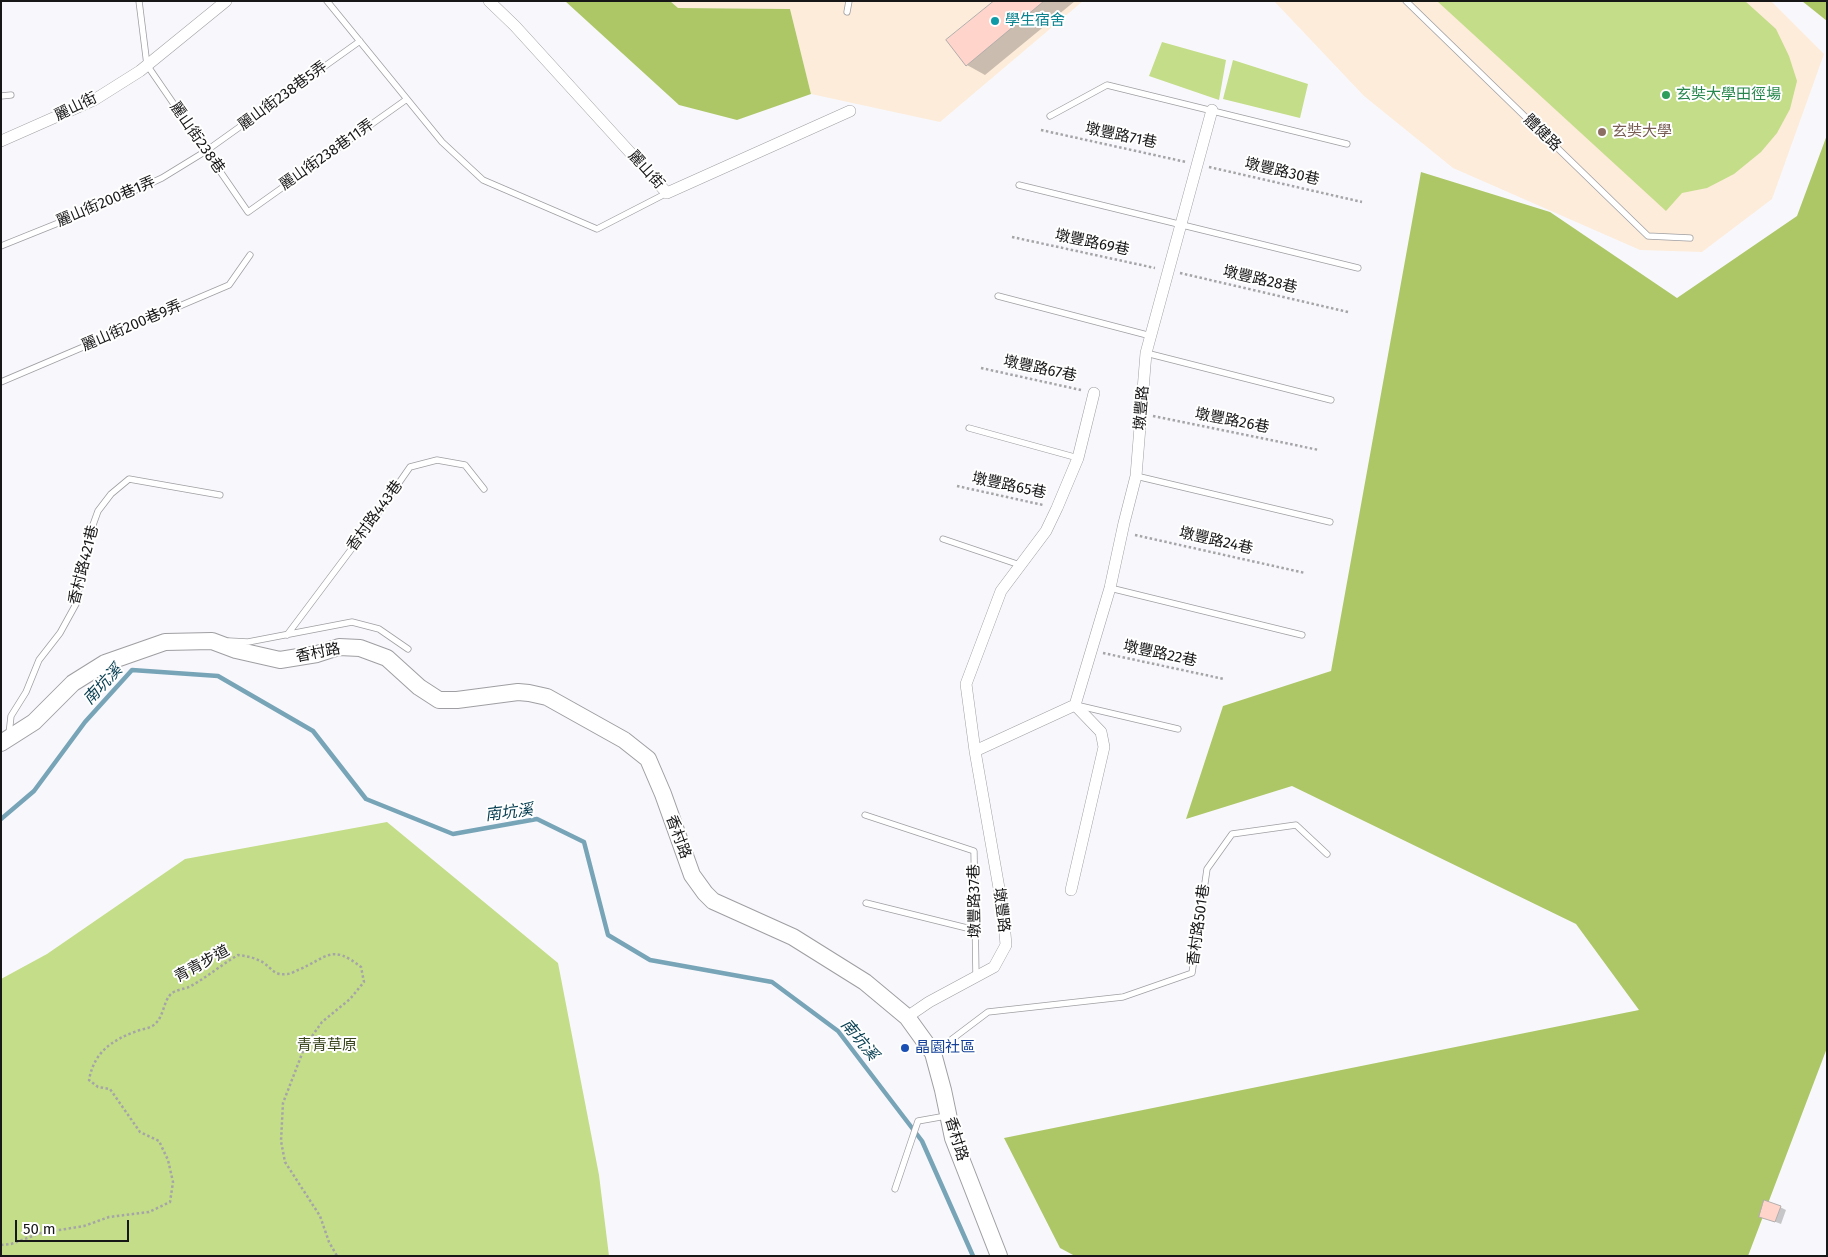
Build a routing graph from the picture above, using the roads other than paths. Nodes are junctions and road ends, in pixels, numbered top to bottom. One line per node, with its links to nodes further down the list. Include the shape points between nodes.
1 (139, 1): 9 (lane)
2 (226, 1): 9 (street, 麗山街)
3 (327, 1): 8 (lane)
4 (489, 1): 20 (street, 麗山街)
5 (849, 1): 7 (lane)
6 (1406, 1): 23 (lane, 體健路, via 1648,236)
7 (847, 12)
8 (360, 41): 12 (lane); 18 (lane, 麗山街238巷5弄)
9 (147, 65): 16 (street, 麗山街, via 94,100); 18 (lane, 麗山街238巷)
10 (11, 95): 11 (lane)
11 (1, 96)
12 (407, 99): 20 (lane, via 442,142 483,180 597,229); 21 (lane, 麗山街238巷11弄)
13 (1212, 110): 15 (lane, via 1107,85); 17 (lane); 22 (street, 墩豐路)
14 (850, 111): 20 (street, 麗山街)
15 (1050, 116)
16 (1, 141)
17 (1346, 144)
18 (206, 151): 21 (lane, 麗山街238巷); 24 (lane, 麗山街200巷1弄, via 162,178)
19 (1019, 185): 22 (lane)
20 (667, 193)
21 (248, 212)
22 (1180, 224): 26 (lane); 28 (street, 墩豐路)
23 (1690, 238)
24 (1, 246)
25 (250, 255): 30 (lane, 麗山街200巷9弄, via 229,285)
26 (1358, 268)
27 (998, 296): 28 (lane)
28 (1151, 336): 29 (street, 墩豐路)
29 (1146, 353): 32 (lane); 35 (street, 墩豐路)
30 (1, 382)
31 (1094, 393): 34 (street, 墩豐路)
32 (1331, 400)
33 (969, 428): 34 (lane)
34 (1078, 458): 40 (street, 墩豐路, via 1046,531)
35 (1136, 476): 38 (lane); 41 (street, 墩豐路)
36 (484, 489): 42 (lane, 香村路443巷, via 465,466 437,460 410,467)
37 (220, 494): 48 (lane, 香村路421巷, via 129,479 111,494 98,511 89,536 76,604 39,660 26,692 11,716)
38 (1330, 522)
39 (942, 540): 40 (lane)
40 (1020, 565): 49 (street, 墩豐路, via 1000,591 966,684)
41 (1110, 588): 43 (lane); 46 (street, 墩豐路)
42 (287, 634): 44 (lane, 香村路, via 248,642); 45 (lane, 香村路, via 352,622 380,629)
43 (1302, 635)
44 (212, 641): 48 (street, 香村路, via 165,642 105,663 73,683 34,722); 56 (street, 香村路, via 280,660 339,647 360,648 387,658 439,700 518,692 547,697 624,740 648,759 692,875 709,897 793,937 865,982)
45 (408, 648)
46 (1075, 706): 47 (lane); 49 (street); 52 (street, via 1100,732 1104,747)
47 (1178, 729)
48 (5, 741)
49 (975, 751): 55 (street, 墩豐路, via 1006,944 994,967)
50 (865, 815): 54 (lane, 墩豐路37巷, via 974,850)
51 (1327, 854): 57 (lane, 香村路501巷, via 1296,826 1232,834 1207,869 1192,973 1123,998 988,1012)
52 (1071, 890)
53 (866, 903): 54 (lane)
54 (975, 930): 55 (lane, 墩豐路37巷)
55 (976, 977): 56 (street, 墩豐路)
56 (907, 1017): 57 (street, 香村路)
57 (933, 1053): 58 (street, 香村路)
58 (948, 1115): 59 (lane, via 918,1121); 60 (street, 香村路, via 953,1138)
59 (895, 1189)
60 (999, 1256)

